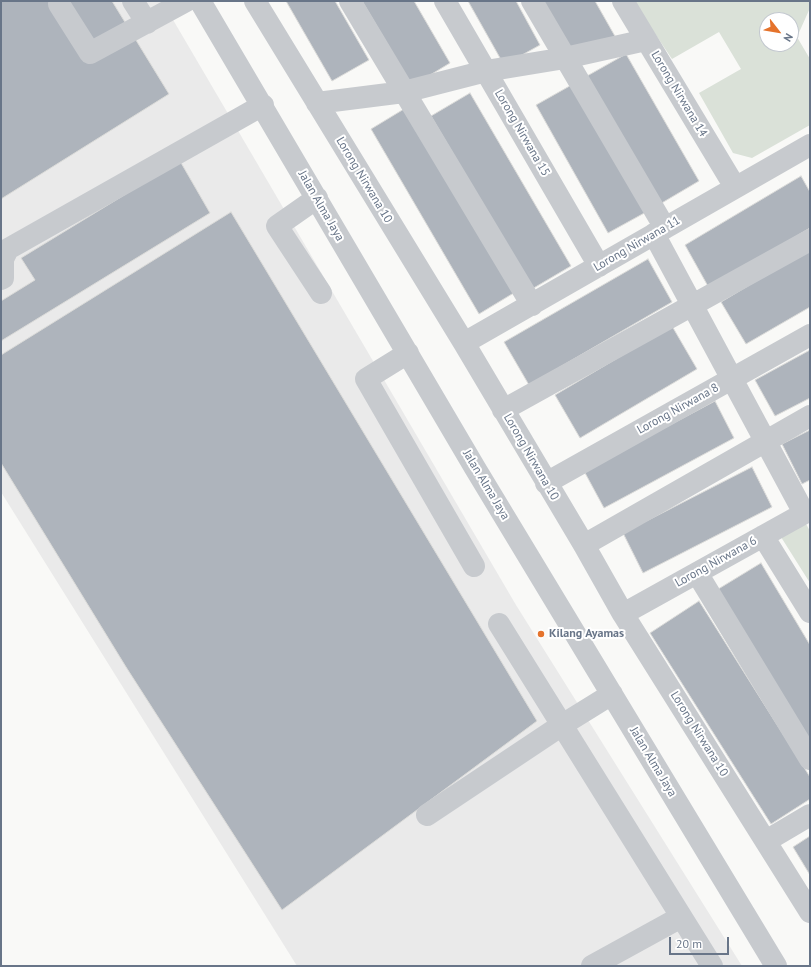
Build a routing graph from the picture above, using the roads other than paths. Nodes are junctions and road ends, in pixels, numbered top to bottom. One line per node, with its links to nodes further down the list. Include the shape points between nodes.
1 (133, 1): 10 (street)
2 (186, 1): 10 (street)
3 (200, 1): 16 (street, Jalan Alma Jaya)
4 (255, 1): 15 (street, Lorong Nirwana 10)
5 (350, 1): 14 (street)
6 (445, 1): 13 (street, Lorong Nirwana 15)
7 (532, 1): 12 (street)
8 (623, 1): 11 (street, Lorong Nirwana 14)
9 (59, 4): 10 (street, via 90,53)
10 (147, 23)
11 (646, 40): 12 (street); 18 (street, Lorong Nirwana 14)
12 (565, 58): 13 (street); 20 (street)
13 (486, 71): 14 (street); 22 (street, Lorong Nirwana 15)
14 (404, 92): 15 (street); 25 (street)
15 (317, 103): 28 (street, Lorong Nirwana 10)
16 (263, 105): 19 (street, Jalan Alma Jaya); 23 (street, via 8,249 3,258)
17 (810, 145): 18 (street, Lorong Nirwana 11)
18 (735, 187): 20 (street, Lorong Nirwana 11)
19 (317, 198): 24 (street, via 277,226); 29 (street, Jalan Alma Jaya)
20 (660, 231): 22 (street, Lorong Nirwana 11); 26 (street)
21 (810, 240): 26 (street)
22 (599, 266): 25 (street, Lorong Nirwana 11)
23 (1, 279)
24 (322, 293)
25 (532, 305): 28 (street, Lorong Nirwana 11)
26 (692, 305): 30 (street); 31 (street)
27 (810, 335): 30 (street, Lorong Nirwana 8)
28 (464, 343): 31 (street, Lorong Nirwana 10)
29 (408, 353): 38 (street, via 366,379); 43 (street, Jalan Alma Jaya)
30 (732, 379): 33 (street); 34 (street, Lorong Nirwana 8)
31 (503, 410): 34 (street, Lorong Nirwana 10)
32 (810, 416): 33 (street)
33 (765, 441): 35 (street); 37 (street)
34 (546, 483): 37 (street, Lorong Nirwana 10)
35 (807, 512): 36 (street, Lorong Nirwana 6)
36 (763, 536): 39 (street, Lorong Nirwana 6); 40 (street)
37 (584, 546): 41 (street, Lorong Nirwana 10)
38 (474, 566)
39 (697, 573): 41 (street, Lorong Nirwana 6); 45 (street)
40 (810, 612)
41 (622, 614): 48 (street, Lorong Nirwana 10)
42 (499, 624): 44 (street)
43 (612, 694): 44 (street); 53 (street, Jalan Alma Jaya)
44 (562, 725): 46 (street); 50 (street)
45 (810, 759)
46 (427, 815)
47 (810, 815): 48 (street)
48 (766, 841): 49 (street, Lorong Nirwana 10)
49 (810, 912)
50 (681, 916): 51 (street); 52 (street)
51 (592, 966)
52 (712, 966)
53 (776, 966)

